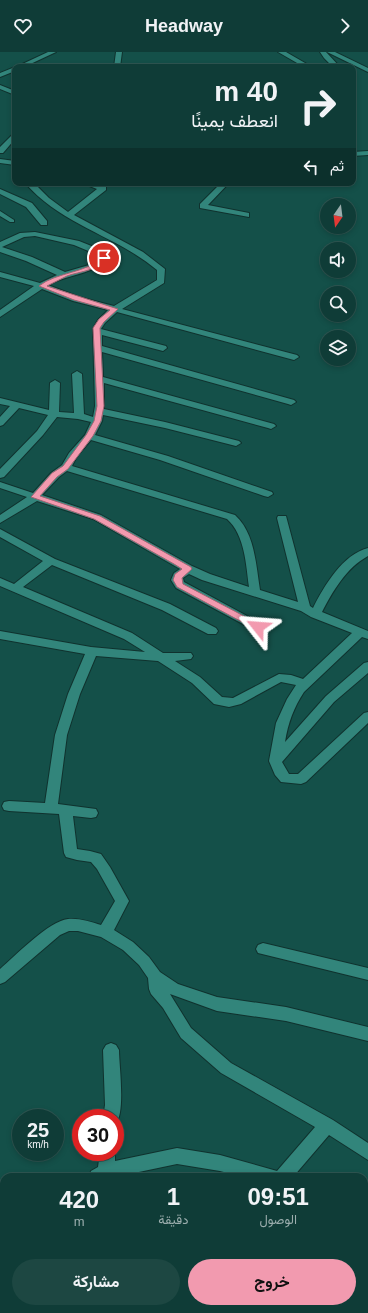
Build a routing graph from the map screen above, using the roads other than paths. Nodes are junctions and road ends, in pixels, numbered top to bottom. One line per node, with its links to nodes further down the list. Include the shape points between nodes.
1 (53, 52): 6 (street)
2 (119, 52): 7 (street)
3 (281, 52): 8 (street)
4 (323, 52): 9 (street)
5 (330, 52): 10 (street)
6 (26, 64)
7 (117, 64)
8 (303, 64)
9 (334, 64)
10 (355, 64)
11 (356, 64): 12 (street)
12 (368, 70)
13 (0, 87): 14 (street)
14 (12, 92)
15 (12, 138): 16 (street)
16 (0, 151)
17 (368, 153): 18 (street)
18 (356, 154)
19 (0, 161): 20 (street)
20 (12, 163)
21 (33, 186): 27 (street, via 46,200)
22 (96, 186): 27 (street, via 103,188)
23 (222, 186): 26 (street, via 203,206)
24 (0, 191): 29 (street, via 29,205)
25 (0, 213): 28 (lane)
26 (246, 215)
27 (68, 216): 35 (street, via 154,262 161,269 160,281 154,287)
28 (12, 222)
29 (44, 223)
30 (0, 245): 33 (street, via 23,235 35,234 76,243 101,253 104,258 83,270)
31 (0, 249): 33 (street)
32 (0, 274): 34 (street)
33 (65, 275): 34 (street)
34 (42, 286): 35 (street, via 76,299); 36 (street)
35 (115, 309): 37 (street, via 101,320); 40 (street)
36 (0, 314)
37 (97, 331): 38 (street); 39 (street)
38 (98, 348): 42 (street); 45 (street)
39 (163, 348)
40 (294, 357)
41 (77, 374): 48 (street)
42 (100, 379): 49 (street); 51 (street)
43 (55, 383): 47 (street)
44 (0, 402): 46 (street)
45 (291, 402)
46 (17, 405): 47 (street); 50 (street)
47 (54, 414): 48 (street); 55 (street, via 40,433)
48 (79, 416): 49 (street)
49 (98, 416): 52 (street); 53 (street, via 165,425)
50 (0, 423)
51 (271, 426)
52 (89, 436): 54 (street); 57 (street, via 164,458)
53 (236, 443)
54 (66, 467): 58 (street, via 54,475); 67 (street, via 236,520 250,554)
55 (0, 475)
56 (0, 485): 58 (street)
57 (268, 494)
58 (35, 497): 60 (street); 64 (street, via 97,517)
59 (282, 518): 68 (street)
60 (0, 520)
61 (0, 532): 63 (street)
62 (368, 552): 69 (street, via 357,557 330,585)
63 (51, 561): 66 (street); 71 (street, via 166,606)
64 (188, 569): 67 (street); 70 (street, via 178,576 180,585)
65 (0, 582): 66 (street)
66 (15, 588): 76 (street, via 128,636)
67 (255, 592): 68 (street)
68 (304, 608): 69 (street)
69 (315, 614): 72 (street)
70 (258, 627)
71 (212, 631)
72 (364, 633): 78 (street)
73 (0, 635): 74 (street)
74 (92, 651): 76 (street); 82 (street, via 61,735)
75 (188, 656): 76 (street)
76 (161, 658): 78 (street, via 196,680 218,701 229,703 278,678)
77 (368, 666): 80 (street, via 330,699)
78 (305, 684): 80 (street, via 293,699 282,723)
79 (368, 716): 80 (street, via 301,780 286,779)
80 (275, 761)
81 (9, 806): 82 (street)
82 (58, 809): 83 (street); 84 (street, via 71,853 94,857 101,863 122,901)
83 (91, 813)
84 (105, 932): 87 (street, via 128,946); 88 (street, via 67,925 55,931)
85 (264, 949): 86 (street)
86 (368, 974)
87 (155, 976): 89 (street, via 173,989 217,1004 286,1014); 92 (street, via 156,989 168,1003 186,1033 226,1068)
88 (0, 978)
89 (368, 1034)
90 (111, 1050): 91 (street)
91 (113, 1109)
92 (327, 1125): 93 (street); 98 (street)
93 (368, 1152)
94 (105, 1161): 95 (street)
95 (101, 1173)
96 (105, 1173): 97 (street, via 176,1156 220,1163)
97 (258, 1173)
98 (285, 1173)

